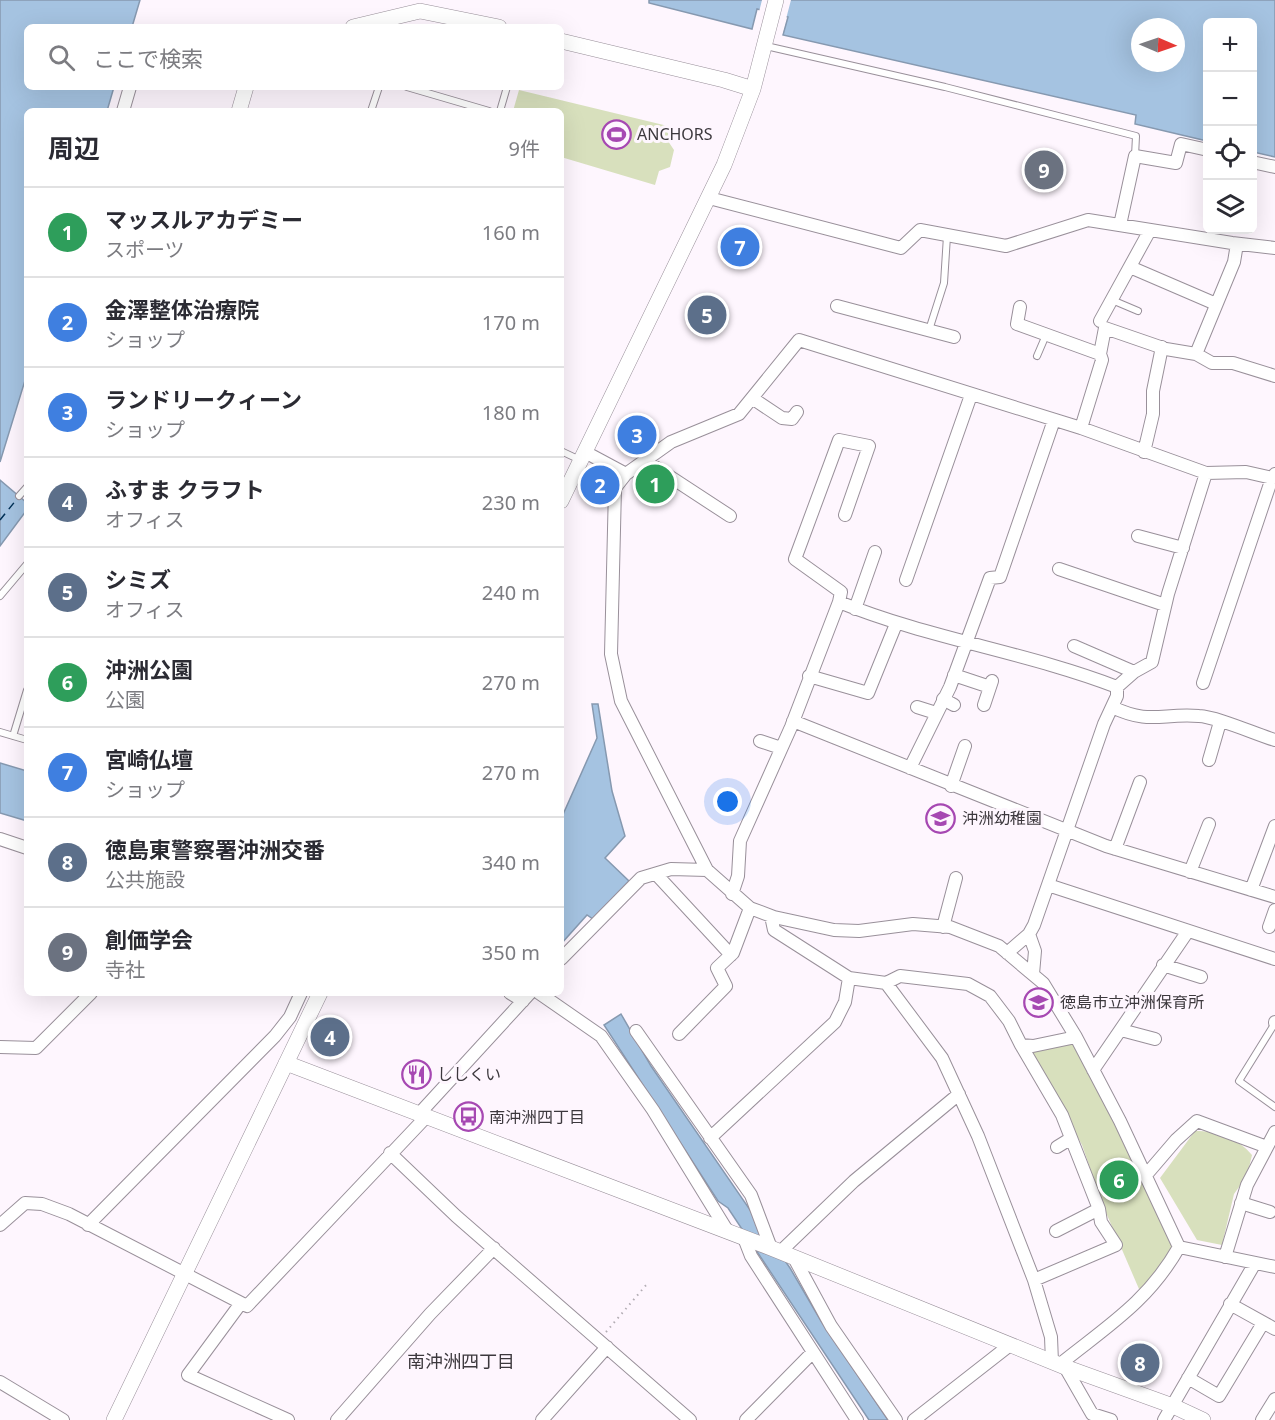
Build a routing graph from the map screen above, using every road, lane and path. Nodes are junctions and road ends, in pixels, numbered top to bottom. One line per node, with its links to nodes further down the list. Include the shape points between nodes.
1 (776, 0): 5 (street)
2 (366, 24): 3 (street, via 420,11)
3 (485, 24)
4 (564, 43): 6 (street)
5 (766, 44): 6 (street); 18 (lane, via 1136,135)
6 (753, 89): 21 (street)
7 (129, 90): 12 (street)
8 (245, 90): 13 (street)
9 (378, 90): 14 (lane)
10 (417, 90): 15 (lane)
11 (506, 90): 16 (lane)
12 (124, 108)
13 (240, 108)
14 (372, 108)
15 (479, 108)
16 (501, 108)
17 (1203, 149): 18 (street, via 1181,144 1176,163)
18 (1135, 156): 22 (street)
19 (1257, 163): 20 (street)
20 (1275, 167)
21 (709, 198): 24 (street, via 900,248 920,230); 49 (street)
22 (1120, 225): 23 (street); 24 (street, via 1088,220 1006,246)
23 (1149, 230): 25 (street); 27 (street)
24 (947, 236): 34 (lane, via 944,283)
25 (1237, 244): 26 (street); 29 (street, via 1234,262)
26 (1275, 248)
27 (1130, 267): 28 (street); 29 (street)
28 (1112, 300): 32 (lane); 33 (street)
29 (1216, 304): 39 (street)
30 (837, 306): 34 (street)
31 (1020, 307): 35 (street, via 1017,324)
32 (1138, 311)
33 (1100, 321)
34 (929, 331): 36 (street)
35 (1046, 335): 38 (street); 40 (lane)
36 (954, 337)
37 (1162, 347): 38 (street, via 1105,328); 39 (street); 48 (street)
38 (1100, 354): 46 (street, via 1102,360)
39 (1196, 354): 41 (street, via 1212,363 1233,363)
40 (1037, 356)
41 (1275, 376)
42 (972, 394): 43 (street, via 799,340); 45 (street); 64 (street)
43 (752, 398): 44 (street, via 782,418 792,419); 50 (street, via 740,414 685,434)
44 (797, 412)
45 (1054, 420): 46 (street); 70 (street, via 1000,576 990,578)
46 (1082, 428): 48 (street)
47 (564, 452): 49 (lane)
48 (1144, 452): 51 (street)
49 (583, 457): 52 (street); 55 (street)
50 (646, 461): 52 (street); 58 (street)
51 (1206, 473): 53 (street); 60 (street)
52 (626, 474): 101 (street, via 615,488 613,506 611,654 621,701)
53 (1274, 476): 75 (street)
54 (24, 490): 56 (lane)
55 (564, 495)
56 (19, 496)
57 (845, 515): 66 (street, via 868,446 840,440 795,559 841,592)
58 (730, 516)
59 (1138, 536): 60 (street)
60 (1183, 549): 67 (street)
61 (875, 552): 68 (street)
62 (24, 568): 65 (lane)
63 (1059, 569): 67 (street)
64 (906, 580)
65 (0, 596)
66 (839, 602): 68 (street); 74 (street)
67 (1166, 605): 72 (street, via 1152,662)
68 (855, 609): 69 (street)
69 (896, 624): 70 (street); 74 (street, via 868,693)
70 (965, 644): 73 (street); 76 (street, via 1027,657)
71 (1074, 646): 72 (street)
72 (1134, 672): 76 (street)
73 (954, 675): 78 (street, via 991,684); 81 (street, via 949,702)
74 (809, 676): 82 (street)
75 (1203, 683)
76 (1117, 687): 80 (street)
77 (24, 700): 85 (lane)
78 (984, 705)
79 (917, 707): 81 (street)
80 (1112, 707): 83 (street, via 1132,717 1200,716); 97 (street)
81 (936, 713): 92 (street)
82 (793, 721): 90 (street); 92 (street)
83 (1220, 722): 87 (street); 91 (street)
84 (0, 732): 85 (lane)
85 (13, 736): 86 (lane)
86 (24, 739)
87 (1275, 740)
88 (760, 741): 90 (street)
89 (965, 746): 94 (street)
90 (781, 748): 107 (street, via 740,841 738,876)
91 (1209, 760)
92 (910, 768): 94 (street)
93 (1140, 782): 100 (street)
94 (951, 786): 97 (street)
95 (1209, 824): 102 (street)
96 (1275, 826): 106 (street)
97 (1069, 830): 100 (street); 105 (street)
98 (0, 839): 99 (street)
99 (24, 847)
100 (1115, 849): 102 (street)
101 (707, 870): 103 (street, via 671,869); 107 (street)
102 (1190, 872): 106 (street)
103 (656, 874): 117 (street); 118 (street, via 641,878)
104 (956, 878): 112 (street)
105 (1048, 885): 114 (street); 115 (street)
106 (1251, 890): 108 (street)
107 (732, 894): 109 (street)
108 (1275, 897)
109 (750, 908): 111 (street); 117 (street)
110 (1275, 910): 113 (street)
111 (771, 916): 112 (street, via 834,930 913,924); 123 (street, via 774,930)
112 (943, 927): 116 (street, via 999,946)
113 (1269, 927)
114 (1188, 931): 119 (street); 120 (street)
115 (1029, 934): 116 (street); 121 (street, via 1035,951)
116 (1007, 953): 121 (street)
117 (731, 955): 133 (street, via 717,968 726,986)
118 (564, 956)
119 (1275, 959)
120 (1163, 965): 122 (street); 131 (street)
121 (1033, 974): 134 (street, via 1043,983)
122 (1201, 976)
123 (849, 978): 124 (street); 144 (street, via 845,1002 835,1022)
124 (886, 983): 136 (street, via 900,976 968,984 990,996); 140 (street, via 942,1058)
125 (88, 996): 137 (street, via 36,1048)
126 (300, 996): 154 (street, via 275,1036)
127 (319, 996): 138 (street)
128 (543, 996): 156 (street, via 601,1036 653,1110)
129 (526, 997): 142 (street)
130 (1275, 1022): 141 (lane, via 1239,1081)
131 (1121, 1030): 135 (street); 139 (street)
132 (636, 1031): 144 (street)
133 (679, 1034)
134 (1076, 1037): 136 (street); 139 (street)
135 (1155, 1039)
136 (1021, 1045): 145 (street, via 1062,1115)
137 (0, 1047)
138 (286, 1063): 142 (street); 164 (street)
139 (1093, 1070): 149 (street)
140 (959, 1094): 160 (street, via 854,1181); 165 (street)
141 (1275, 1107)
142 (423, 1115): 148 (street); 156 (street)
143 (1275, 1132): 147 (street)
144 (710, 1138): 160 (street, via 751,1195)
145 (1070, 1139): 146 (street); 151 (street)
146 (1057, 1147)
147 (1269, 1151): 149 (street, via 1197,1120); 150 (street)
148 (390, 1154): 159 (street); 167 (street, via 247,1306)
149 (1146, 1175): 158 (street)
150 (1241, 1203): 152 (street); 161 (street)
151 (1099, 1209): 155 (street); 165 (street, via 1101,1222 1116,1245)
152 (1270, 1212)
153 (0, 1225): 154 (street, via 25,1203 42,1204)
154 (88, 1225): 164 (street)
155 (1056, 1231)
156 (728, 1232): 157 (street)
157 (744, 1238): 160 (street); 173 (street, via 751,1256)
158 (1179, 1247): 161 (street); 174 (street, via 1164,1273 1124,1316)
159 (494, 1248): 171 (street); 182 (street)
160 (782, 1253): 172 (street); 187 (street)
161 (1224, 1257): 162 (street)
162 (1255, 1263): 163 (street); 168 (street)
163 (1275, 1267)
164 (183, 1274): 167 (street); 180 (street)
165 (1034, 1280): 174 (street)
166 (647, 1284): 171 (path)
167 (241, 1303): 181 (street, via 188,1375)
168 (1230, 1304): 169 (street); 175 (street)
169 (1263, 1323): 170 (street); 175 (street, via 1220,1396)
170 (1275, 1329)
171 (603, 1343): 183 (street); 184 (street)
172 (1010, 1345): 174 (street); 188 (street)
173 (812, 1353): 185 (street); 186 (street)
174 (1059, 1365): 178 (street); 189 (street, via 1092,1414)
175 (1188, 1378): 178 (street)
176 (0, 1382): 179 (street)
177 (1275, 1399): 192 (street)
178 (1173, 1406): 190 (street); 191 (street)
179 (63, 1420)
180 (114, 1420)
181 (288, 1420)
182 (337, 1420)
183 (542, 1420)
184 (690, 1420)
185 (746, 1420)
186 (857, 1420)
187 (896, 1420)
188 (914, 1420)
189 (1111, 1420)
190 (1164, 1420)
191 (1203, 1420)
192 (1262, 1420)

